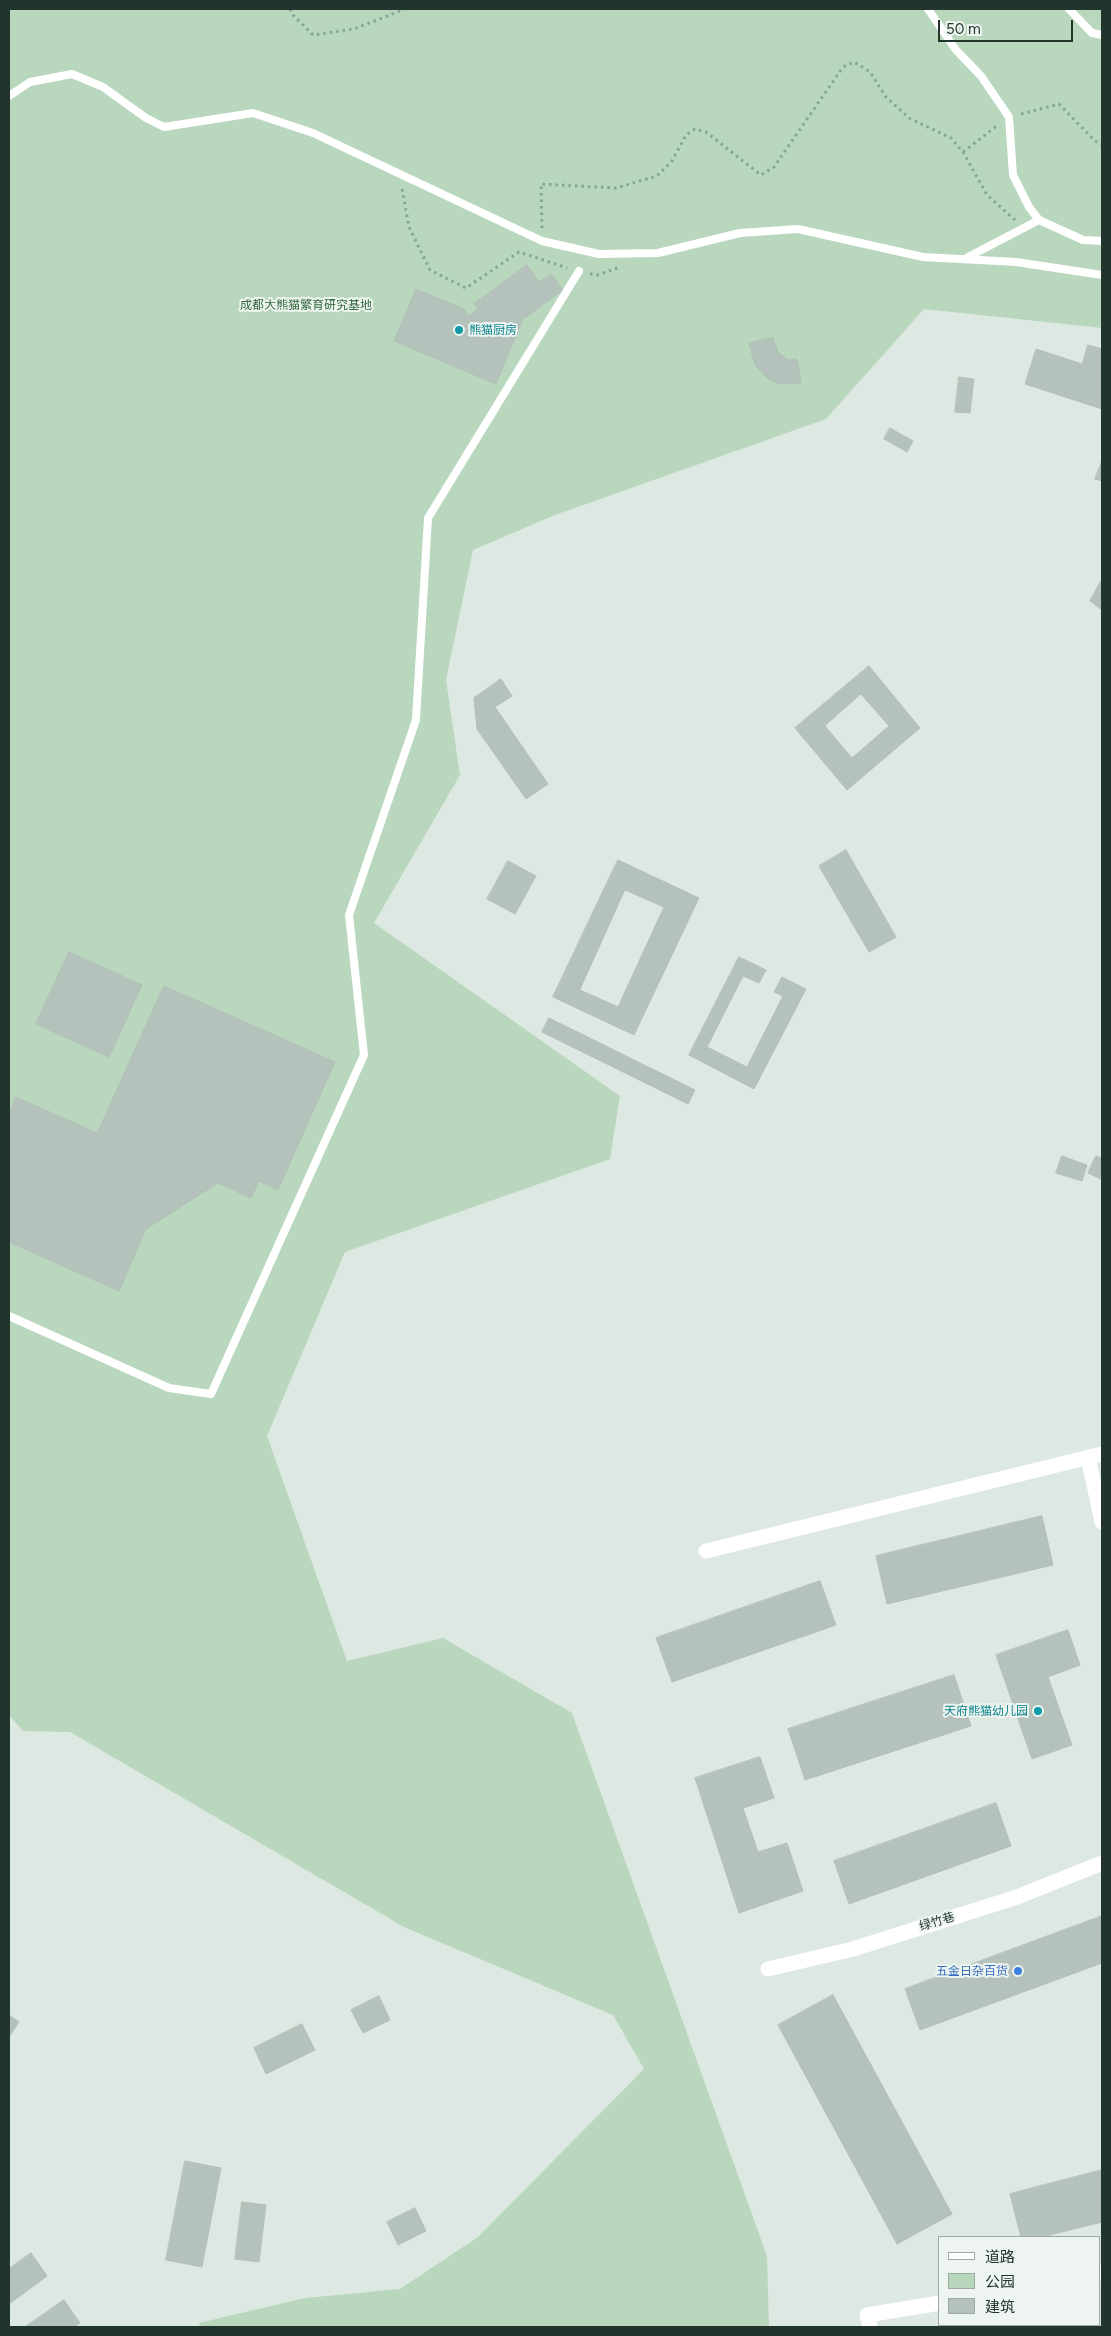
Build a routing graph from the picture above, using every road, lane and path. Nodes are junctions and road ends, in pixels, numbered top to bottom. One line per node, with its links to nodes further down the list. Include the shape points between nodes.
1 (290, 9): 2 (path, via 313,35 354,29)
2 (405, 9)
3 (928, 9): 7 (lane)
4 (1069, 9): 5 (lane, via 1092,33)
5 (1102, 35)
6 (9, 96): 10 (lane, via 30,82 72,74 103,87 164,127 253,113 313,133)
7 (1009, 117): 8 (path, via 1059,104); 9 (path); 11 (lane, via 1013,175)
8 (1102, 145)
9 (963, 152): 12 (path, via 987,195); 13 (path, via 951,138 909,118 886,97 870,72 854,62 843,68 774,167 761,175 706,132 695,129 686,136 672,161 657,176 616,188 541,184)
10 (398, 173): 13 (lane); 17 (path, via 409,227 430,270 466,288 519,252)
11 (1039, 220): 12 (lane); 14 (lane, via 1083,240)
12 (1025, 229): 15 (lane)
13 (542, 241): 15 (lane, via 599,254 658,253 740,233 798,229 923,258)
14 (1102, 241)
15 (967, 258): 18 (lane)
16 (623, 266): 17 (path, via 597,275)
17 (579, 271): 19 (lane, via 428,518 416,720 349,915 364,1055 211,1394 169,1388)
18 (1102, 275)
19 (9, 1316)
20 (1095, 1456): 21 (street); 22 (street)
21 (1102, 1522)
22 (706, 1550)
23 (1102, 1863): 24 (street, 绿竹巷, via 1017,1898 853,1949)
24 (768, 1969)
25 (938, 2302): 26 (street, via 867,2315)
26 (870, 2327)

